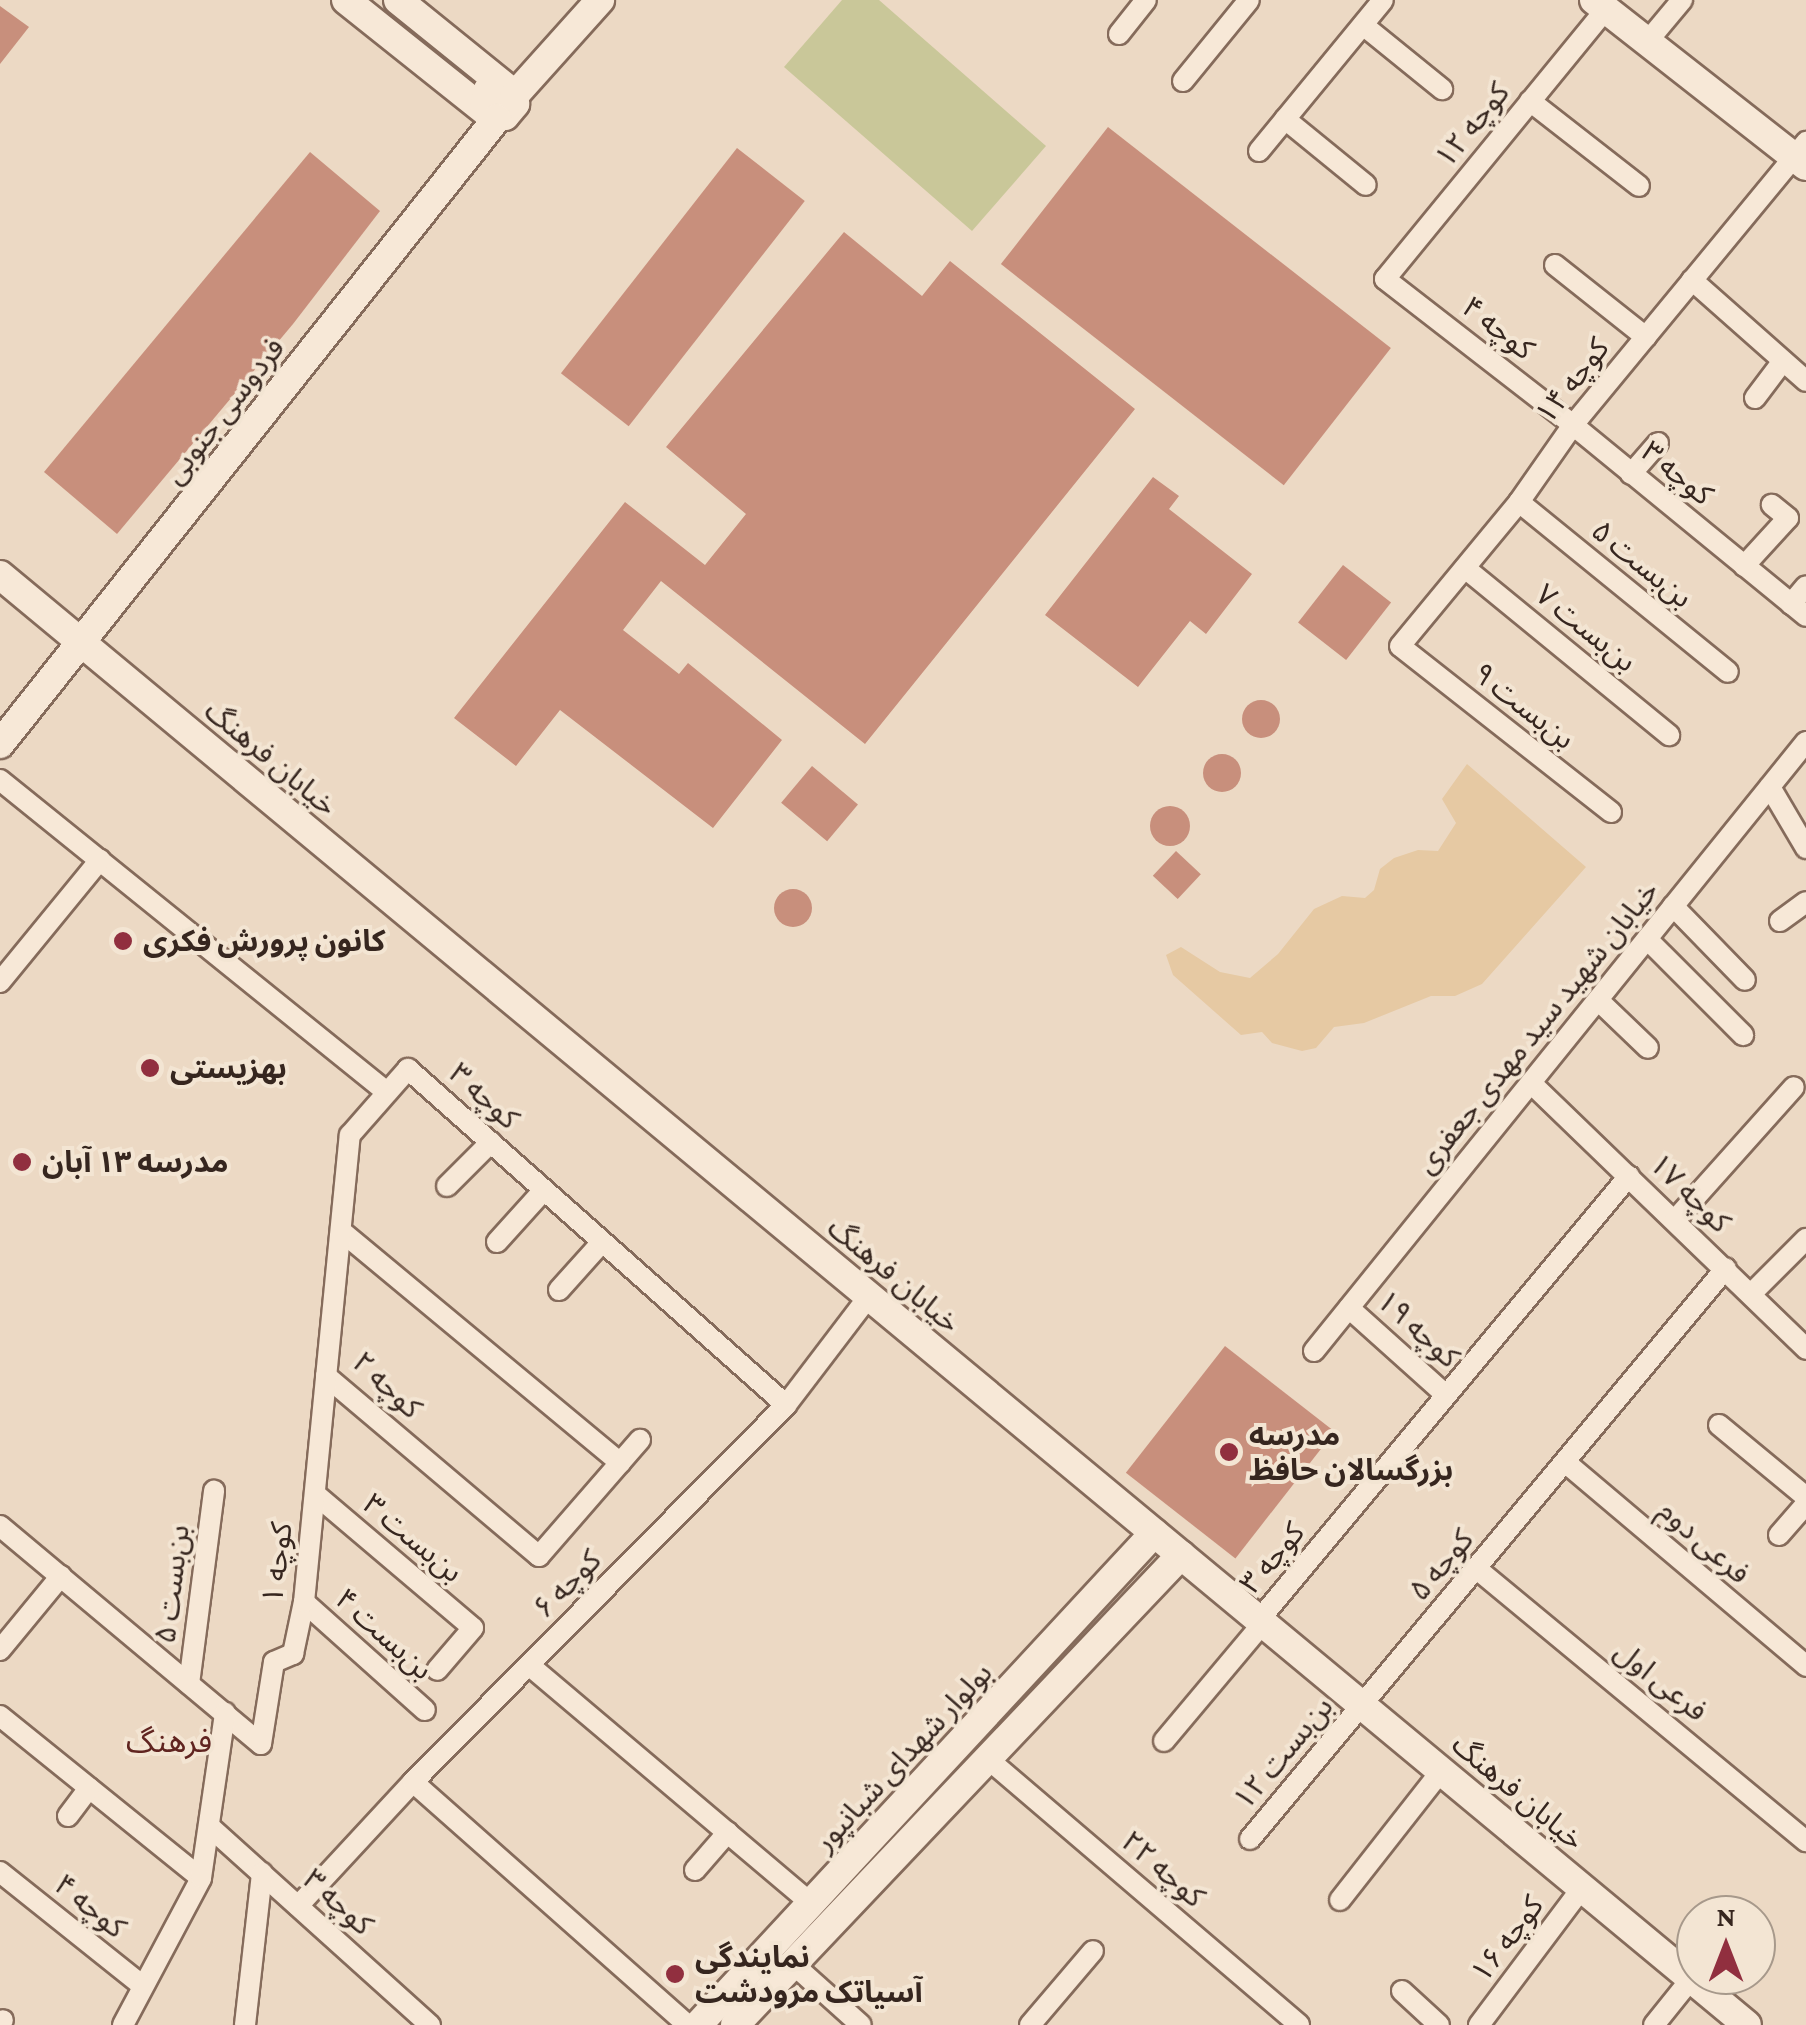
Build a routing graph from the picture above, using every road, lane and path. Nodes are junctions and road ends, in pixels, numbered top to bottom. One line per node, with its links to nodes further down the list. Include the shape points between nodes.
1 (346, 0): 14 (street)
2 (398, 0): 14 (street)
3 (600, 0): 14 (street, فردوسی جنوبی)
4 (1146, 0): 10 (street)
5 (1249, 0): 12 (street)
6 (1383, 0): 9 (street)
7 (1682, 0): 11 (street)
8 (1600, 4): 11 (street); 15 (street, کوچه ۱۲)
9 (1363, 25): 13 (street); 16 (street)
10 (1119, 34)
11 (1647, 42): 18 (street)
12 (1183, 80)
13 (1442, 89)
14 (500, 102): 38 (street, فردوسی جنوبی)
15 (1530, 102): 20 (street); 22 (street, کوچه ۱۲)
16 (1285, 119): 17 (street); 19 (street)
17 (1259, 151)
18 (1802, 155): 23 (street, کوچه ۱۴)
19 (1366, 185)
20 (1639, 186)
21 (1555, 265): 24 (street)
22 (1385, 279): 28 (street, کوچه ۴)
23 (1692, 280): 24 (street, کوچه ۱۴); 25 (street)
24 (1646, 337): 28 (street, کوچه ۱۴)
25 (1784, 361): 26 (street); 27 (street)
26 (1806, 381)
27 (1755, 398)
28 (1574, 425): 30 (street, کوچه ۳); 31 (street, کوچه ۱۴)
29 (1658, 443): 30 (street)
30 (1631, 474): 33 (street, کوچه ۳)
31 (1518, 502): 34 (street, کوچه ۱۴); 40 (street, بن‌بست ۵)
32 (1772, 504): 33 (street, via 1788,518)
33 (1744, 566): 37 (street)
34 (1464, 568): 39 (street, کوچه ۱۴); 41 (street, بن‌بست ۷)
35 (0, 575): 38 (street, خیابان فرهنگ)
36 (1806, 586): 37 (street)
37 (1798, 610)
38 (82, 643): 43 (street, فردوسی جنوبی); 73 (street, خیابان فرهنگ)
39 (1400, 646): 46 (street, بن‌بست ۹)
40 (1728, 672)
41 (1669, 735)
42 (1806, 742): 45 (street, خیابان شهید سید مهدی جعفری)
43 (0, 744)
44 (0, 780): 48 (street)
45 (1770, 787): 47 (street); 50 (street, خیابان شهید سید مهدی جعفری)
46 (1611, 812)
47 (1806, 848)
48 (100, 860): 54 (street); 60 (street)
49 (1806, 902): 51 (street)
50 (1673, 906): 52 (street, خیابان شهید سید مهدی جعفری); 53 (street)
51 (1780, 920)
52 (1647, 939): 55 (street, خیابان شهید سید مهدی جعفری); 56 (street)
53 (1745, 980)
54 (0, 982)
55 (1598, 1000): 57 (street); 58 (street, خیابان شهید سید مهدی جعفری)
56 (1744, 1035)
57 (1648, 1048)
58 (1531, 1083): 62 (street, کوچه ۱۷); 74 (street, خیابان شهید سید مهدی جعفری)
59 (1794, 1087): 65 (street)
60 (388, 1092): 61 (street, کوچه ۳, via 408,1068); 66 (street, کوچه ۲, via 350,1135)
61 (491, 1142): 63 (street); 64 (street, کوچه ۳)
62 (1629, 1176): 65 (street, کوچه ۱۷); 78 (street)
63 (447, 1186)
64 (544, 1190): 68 (street); 69 (street)
65 (1674, 1220): 70 (street, کوچه ۱۷)
66 (341, 1231): 77 (street, کوچه ۲); 83 (street)
67 (1806, 1239): 72 (street)
68 (496, 1242)
69 (602, 1242): 71 (street); 79 (street)
70 (1726, 1268): 72 (street, کوچه ۱۷); 82 (street)
71 (558, 1290)
72 (1751, 1294): 75 (street, کوچه ۱۷)
73 (869, 1296): 79 (street, کوچه ۶); 88 (street, خیابان فرهنگ)
74 (1349, 1308): 76 (street, خیابان شهید سید مهدی جعفری); 78 (street, کوچه ۱۹)
75 (1806, 1349)
76 (1314, 1350)
77 (326, 1376): 83 (street, کوچه ۲, via 539,1556); 85 (street, کوچه ۱)
78 (1446, 1395): 96 (street, کوچه ۳)
79 (786, 1405): 98 (street, کوچه ۶)
80 (1719, 1426): 86 (street)
81 (640, 1440): 83 (street)
82 (1565, 1462): 91 (street, کوچه ۵); 99 (street, فرعی دوم)
83 (620, 1464)
84 (214, 1492): 101 (street, بن‌بست ۵)
85 (314, 1494): 94 (street, کوچه ۱); 100 (street, بن‌بست ۳, via 473,1628)
86 (1806, 1500): 89 (street)
87 (0, 1526): 92 (street)
88 (1154, 1533): 90 (street, خیابان فرهنگ); 93 (street, بولوار شهدای شبانپور)
89 (1779, 1535)
90 (1181, 1555): 95 (street, بولوار شهدای شبانپور); 96 (street, خیابان فرهنگ)
91 (1476, 1569): 102 (street, کوچه ۵); 115 (street, فرعی اول)
92 (61, 1576): 97 (street); 101 (street)
93 (1110, 1582): 95 (street); 122 (street, بولوار شهدای شبانپور)
94 (304, 1602): 103 (street, بن‌بست ۴); 104 (street, کوچه ۱, via 294,1654 274,1662 261,1744)
95 (1134, 1604): 107 (street, بولوار شهدای شبانپور)
96 (1261, 1622): 102 (street, خیابان فرهنگ); 106 (street, کوچه ۳)
97 (0, 1650)
98 (529, 1665): 109 (street, کوچه ۶); 113 (street)
99 (1806, 1666)
100 (436, 1670)
101 (190, 1684): 104 (street)
102 (1363, 1706): 108 (street, خیابان فرهنگ); 114 (street, بن‌بست ۱۲)
103 (425, 1710)
104 (225, 1713): 112 (street)
105 (0, 1716): 110 (street)
106 (1164, 1741)
107 (988, 1758): 125 (street, بولوار شهدای شبانپور); 139 (street, کوچه ۲۲)
108 (1441, 1771): 120 (street, خیابان فرهنگ); 121 (street)
109 (414, 1782): 123 (street, کوچه ۶); 136 (street)
110 (90, 1788): 111 (street); 119 (street)
111 (68, 1816)
112 (210, 1827): 118 (street, کوچه ۳); 119 (street)
113 (728, 1832): 116 (street); 122 (street)
114 (1250, 1839)
115 (1806, 1841)
116 (695, 1870)
117 (0, 1872): 127 (street, کوچه ۴)
118 (262, 1874): 123 (street, کوچه ۳); 135 (street)
119 (200, 1878): 127 (street)
120 (1582, 1888): 126 (street, خیابان فرهنگ); 141 (street, کوچه ۱۶)
121 (1340, 1900)
122 (810, 1904): 131 (street, بولوار شهدای شبانپور)
123 (298, 1906): 132 (street, کوچه ۳)
124 (1093, 1951): 133 (street)
125 (793, 1964): 131 (street, بولوار شهدای شبانپور); 138 (street)
126 (1676, 1966)
127 (143, 1986): 134 (street)
128 (1402, 1991): 140 (street)
129 (1678, 1995): 142 (street)
130 (1710, 1995): 143 (street, خیابان فرهنگ)
131 (737, 2009): 137 (street, بولوار شهدای شبانپور)
132 (428, 2024)
133 (1034, 2024)
134 (123, 2025)
135 (245, 2025)
136 (688, 2025)
137 (698, 2025)
138 (862, 2025)
139 (1299, 2025)
140 (1439, 2025)
141 (1479, 2025)
142 (1654, 2025)
143 (1747, 2025)

